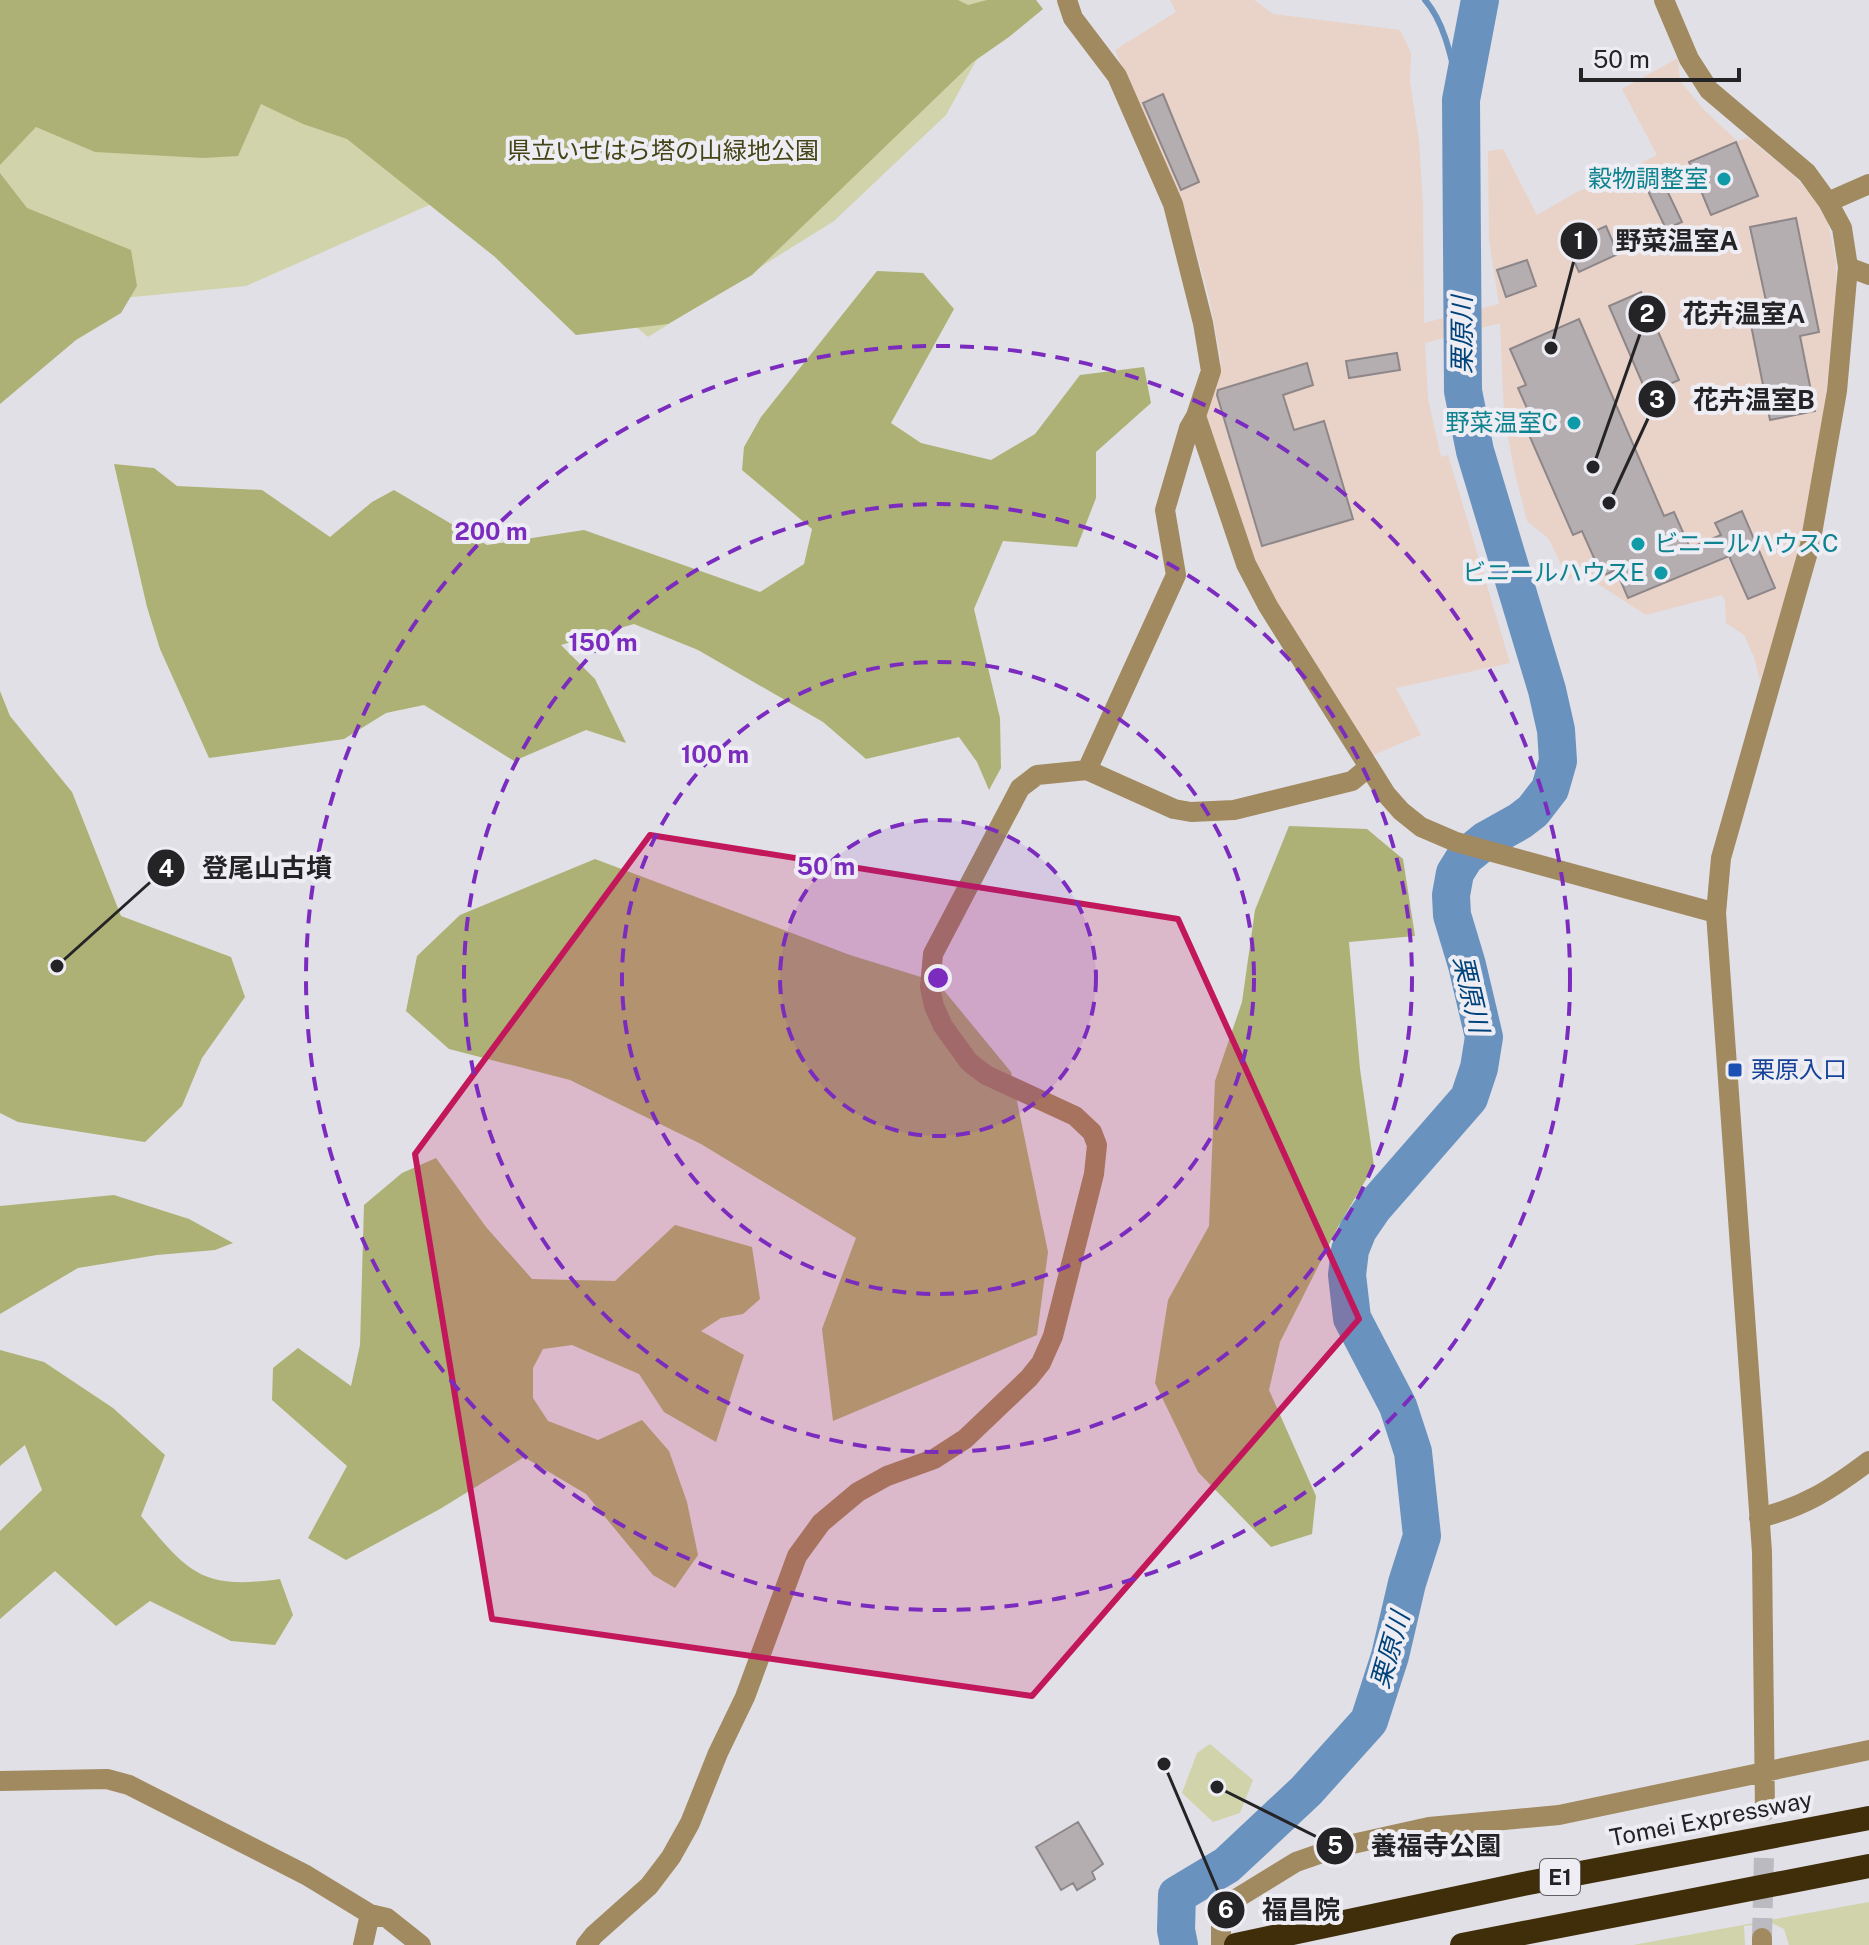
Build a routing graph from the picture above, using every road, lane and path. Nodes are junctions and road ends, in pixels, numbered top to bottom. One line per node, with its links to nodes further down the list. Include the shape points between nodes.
1 (1067, 0): 7 (street, via 1073,18 1117,76 1173,204 1211,371)
2 (1664, 0): 4 (street, via 1689,59 1709,90 1807,173)
3 (1869, 184): 4 (street)
4 (1828, 202): 5 (street, via 1842,228)
5 (1848, 267): 6 (street); 10 (street, via 1837,391 1810,545 1721,858)
6 (1869, 275)
7 (1196, 416): 8 (street, via 1246,564); 9 (street, via 1165,510 1176,575)
8 (1369, 767): 9 (street, via 1352,781 1234,810 1191,812); 10 (street, via 1401,811 1421,827 1456,842)
9 (1087, 770): 23 (street, via 1037,775 1020,788 933,954 930,972 934,1006 969,1062 1075,1116 1097,1145 1048,1348 1021,1387 965,1439 934,1459 858,1492 821,1523 797,1556 745,1697 684,1834 649,1886)
10 (1716, 913): 12 (street)
11 (1869, 1461): 12 (street, via 1830,1491)
12 (1759, 1518): 14 (street)
13 (1869, 1750): 14 (street)
14 (1766, 1772): 16 (street); 24 (street, via 1559,1815 1429,1827 1316,1853 1221,1908)
15 (0, 1781): 19 (street, via 107,1779 129,1785 306,1875)
16 (1765, 1811)
17 (1869, 1818): 20 (highway, Tomei Expressway / E1)
18 (1869, 1866): 25 (highway, E1)
19 (370, 1914): 21 (street); 22 (street, via 387,1918)
20 (1244, 1943)
21 (363, 1945)
22 (421, 1945)
23 (586, 1945)
24 (1221, 1945)
25 (1462, 1945)

